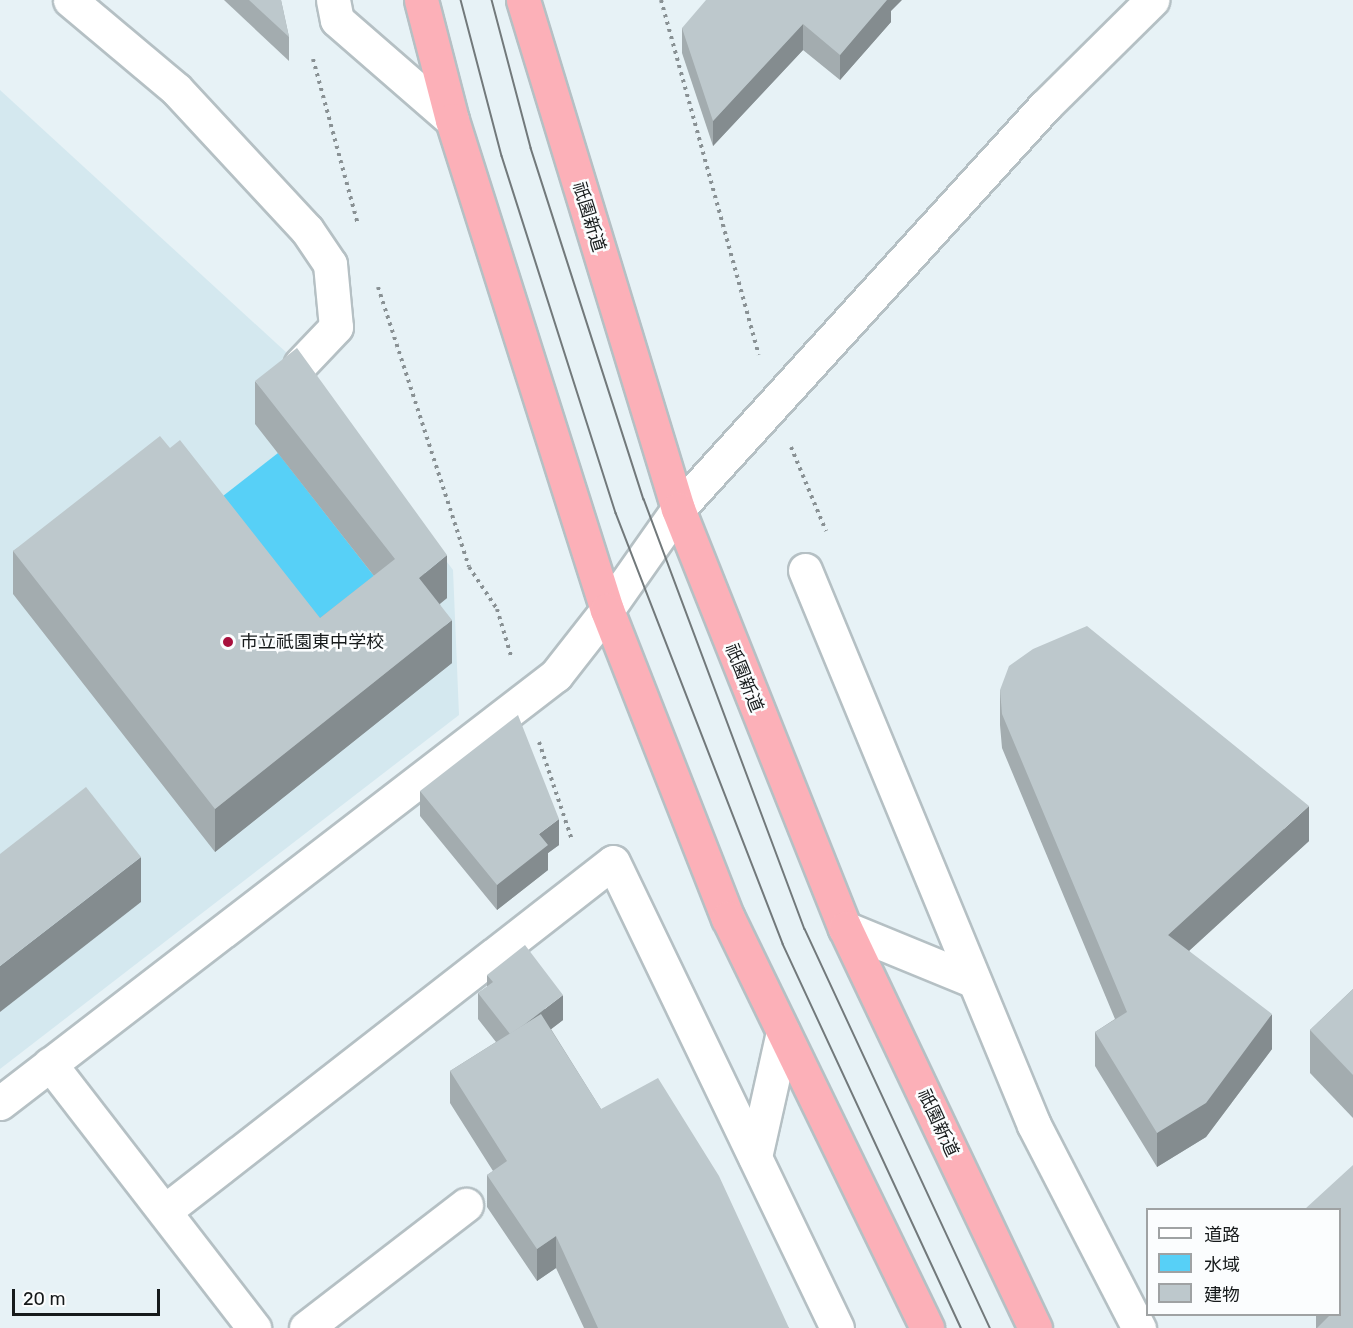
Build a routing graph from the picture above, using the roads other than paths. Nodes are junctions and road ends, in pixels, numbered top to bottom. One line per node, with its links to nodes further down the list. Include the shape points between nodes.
1 (70, 0): 7 (street, via 176,89 307,230 330,264 336,327)
2 (333, 0): 6 (street, via 337,20)
3 (421, 0): 6 (highway)
4 (523, 0): 8 (highway, 祇園新道)
5 (1152, 0): 8 (street, via 1045,106)
6 (452, 120): 10 (highway)
7 (300, 365)
8 (678, 509): 10 (street); 11 (highway, 祇園新道)
9 (805, 570): 12 (street)
10 (607, 610): 13 (highway, via 728,918); 14 (street, via 556,675)
11 (845, 928): 12 (street); 23 (highway, 祇園新道)
12 (974, 981): 24 (street, via 1034,1125)
13 (783, 1032): 16 (street); 22 (highway)
14 (50, 1065): 15 (street); 18 (street)
15 (0, 1103)
16 (755, 1157): 18 (street, via 608,850); 21 (street)
17 (466, 1205): 20 (street)
18 (166, 1210): 19 (street)
19 (254, 1328)
20 (306, 1328)
21 (837, 1328)
22 (927, 1328)
23 (1035, 1328)
24 (1139, 1328)

